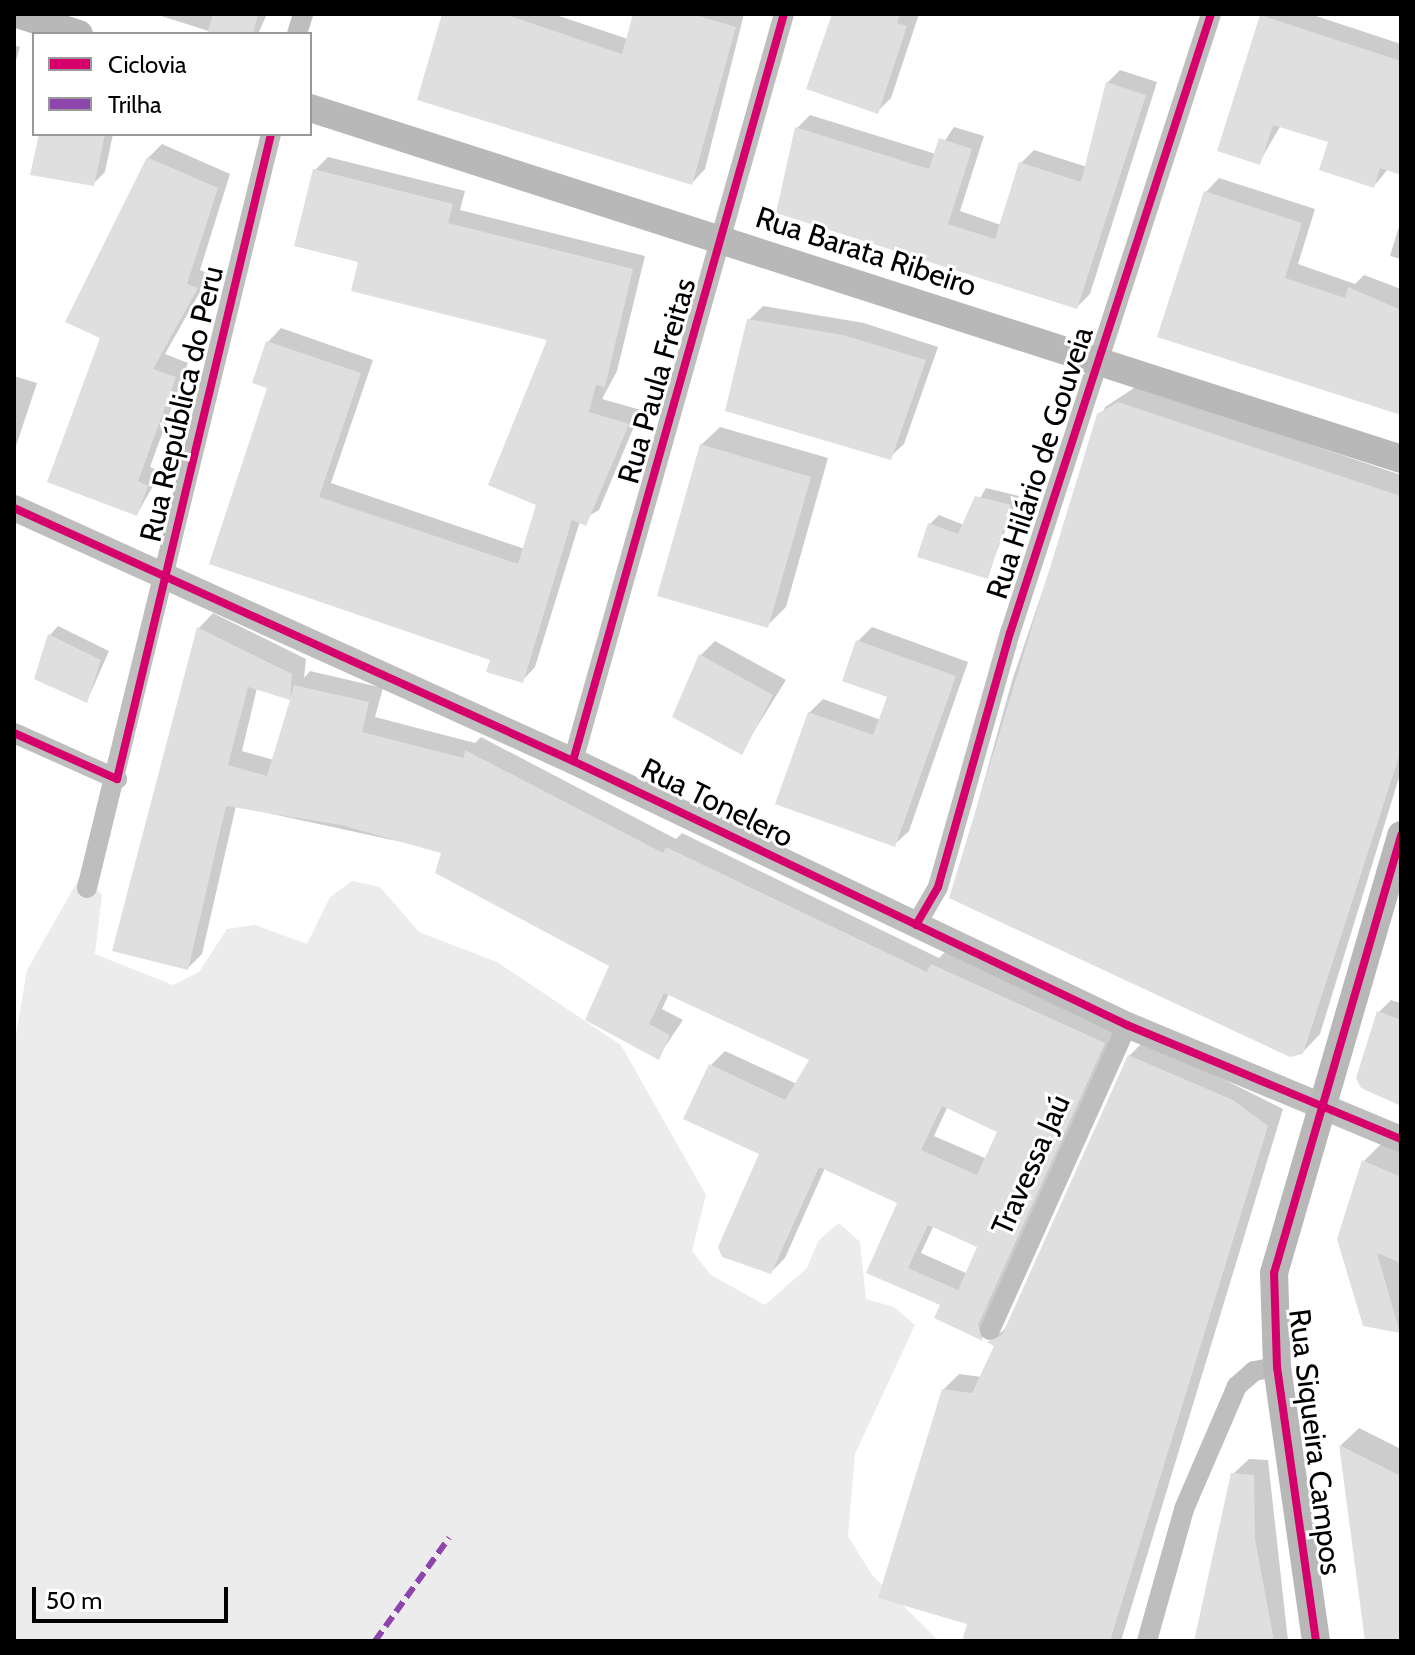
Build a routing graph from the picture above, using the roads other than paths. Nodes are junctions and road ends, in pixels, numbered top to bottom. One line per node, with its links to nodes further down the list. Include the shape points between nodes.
1 (17, 14): 4 (main road)
2 (784, 14): 7 (street, Rua Paula Freitas)
3 (1211, 14): 8 (street, Rua Hilário de Gouveia)
4 (73, 32)
5 (312, 109): 7 (main road, Rua Barata Ribeiro)
6 (271, 136): 11 (street, Rua República do Peru)
7 (722, 241): 8 (main road, Rua Barata Ribeiro); 13 (street, Rua Paula Freitas)
8 (1098, 363): 9 (main road, Rua Barata Ribeiro); 17 (street, Rua Hilário de Gouveia, via 938,887)
9 (1401, 459)
10 (14, 508): 11 (street, Rua Tonelero)
11 (166, 577): 13 (street, Rua Tonelero); 14 (street, Rua República do Peru)
12 (14, 733): 14 (street)
13 (573, 761): 17 (street, Rua Tonelero)
14 (117, 779): 16 (street, Rua República do Peru)
15 (1399, 852): 19 (main road, Rua Siqueira Campos)
16 (87, 888)
17 (916, 925): 18 (street, Rua Tonelero)
18 (1127, 1025): 19 (street, Rua Tonelero); 21 (street, Travessa Jaú)
19 (1322, 1107): 20 (street, Rua Tonelero); 22 (main road, Rua Siqueira Campos, via 1274,1273)
20 (1401, 1139)
21 (990, 1330)
22 (1277, 1367): 23 (street, via 1254,1371 1237,1386 1184,1509); 24 (main road, Rua Siqueira Campos)
23 (1147, 1641)
24 (1316, 1641)

